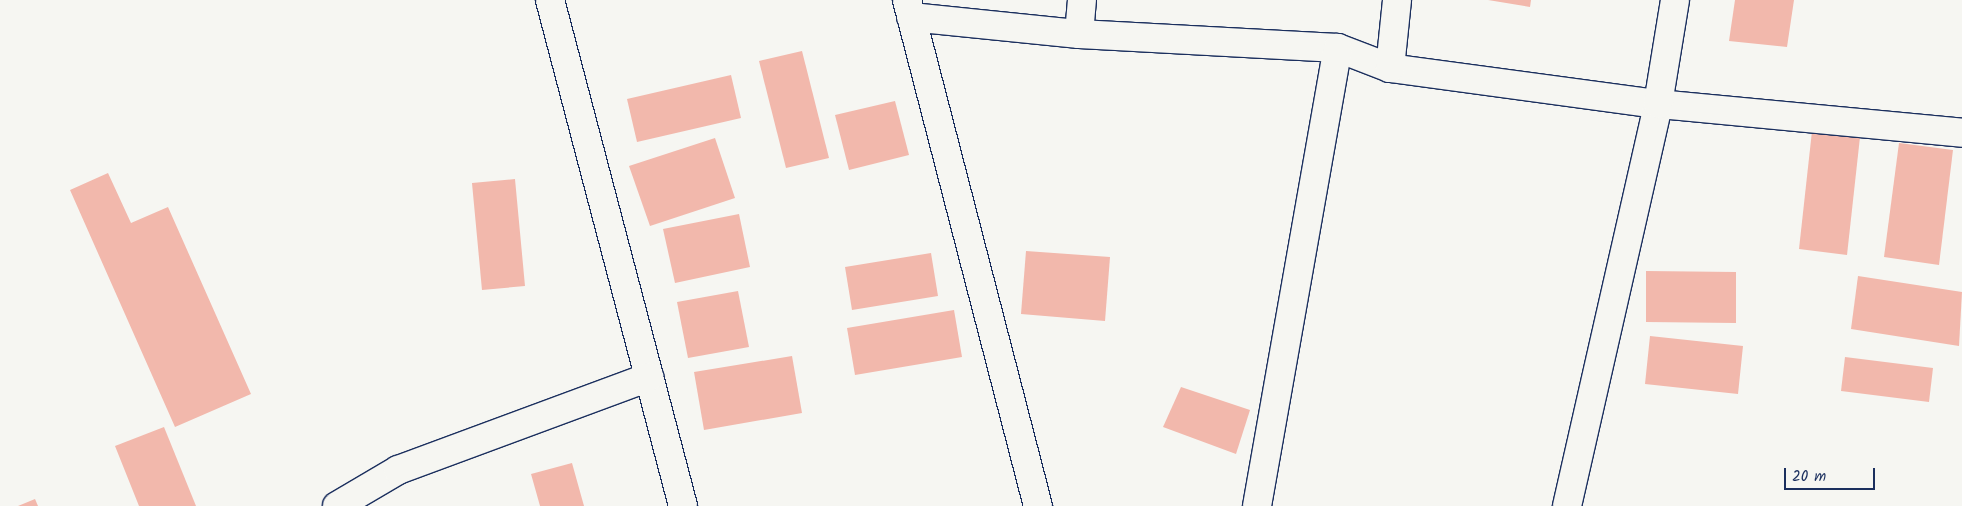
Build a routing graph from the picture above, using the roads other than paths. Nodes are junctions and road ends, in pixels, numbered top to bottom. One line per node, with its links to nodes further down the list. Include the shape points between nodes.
1 (550, 0): 11 (street)
2 (1082, 0): 6 (street)
3 (1397, 0): 8 (street)
4 (1675, 0): 9 (street)
5 (909, 8): 6 (street); 14 (street)
6 (1080, 34): 7 (street)
7 (1338, 48): 8 (street); 15 (street)
8 (1390, 68): 9 (street)
9 (1658, 104): 10 (street); 16 (street)
10 (1962, 133)
11 (649, 377): 12 (street, via 398,470); 13 (street)
12 (337, 506)
13 (683, 506)
14 (1038, 506)
15 (1257, 506)
16 (1567, 506)

